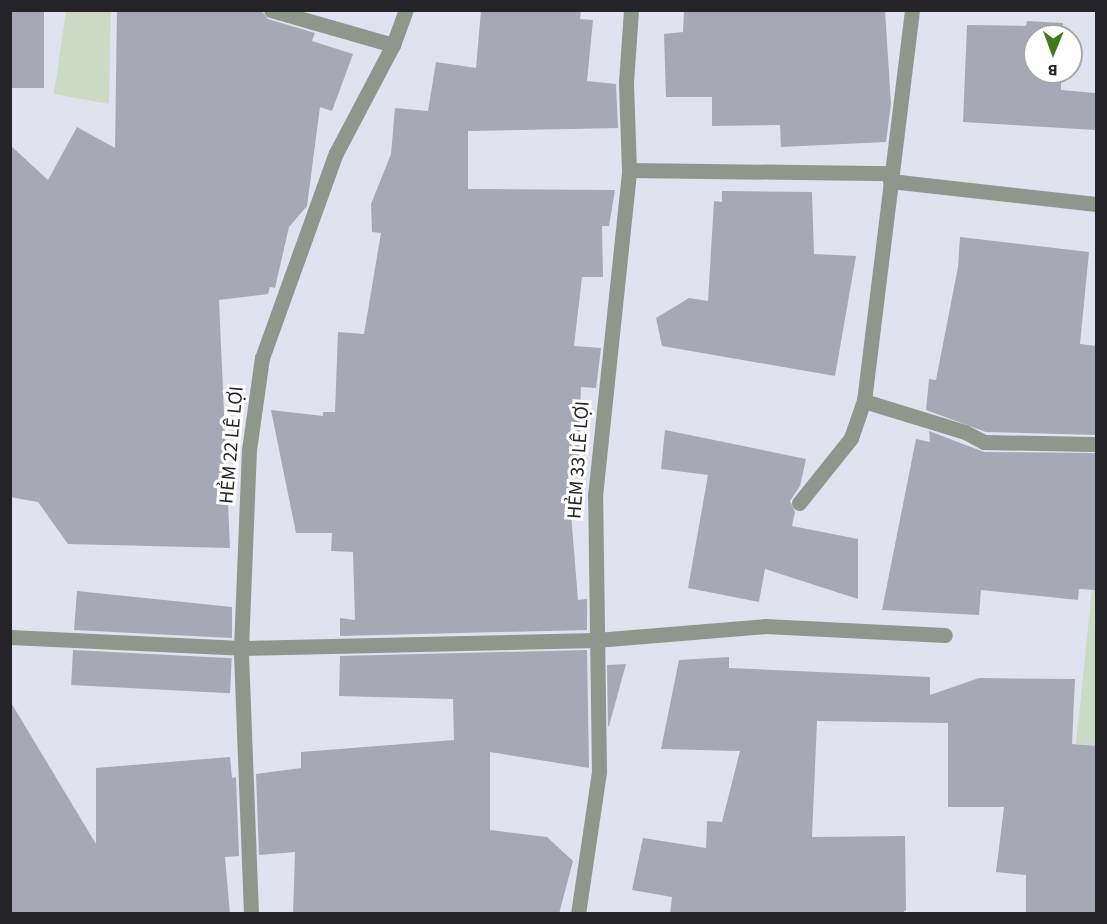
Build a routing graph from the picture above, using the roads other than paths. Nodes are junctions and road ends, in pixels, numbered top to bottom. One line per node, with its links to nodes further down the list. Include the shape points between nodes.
1 (271, 10): 5 (street)
2 (406, 10): 5 (street, HẺM 22 LÊ LỢI)
3 (631, 10): 6 (street, HẺM 33 LÊ LỢI, via 626,82)
4 (912, 10): 7 (street)
5 (393, 45): 15 (street, HẺM 22 LÊ LỢI, via 336,153 262,358 249,450)
6 (630, 170): 7 (street); 14 (street, HẺM 33 LÊ LỢI, via 595,496)
7 (891, 177): 8 (street); 9 (street)
8 (1096, 204)
9 (864, 401): 10 (street, via 965,432 984,442); 11 (street, via 851,438)
10 (1093, 444)
11 (799, 503)
12 (945, 635): 14 (street, via 765,626)
13 (10, 637): 15 (street)
14 (596, 640): 15 (street); 17 (street, HẺM 33 LÊ LỢI, via 599,772)
15 (241, 648): 16 (street, HẺM 22 LÊ LỢI)
16 (251, 914)
17 (578, 914)

